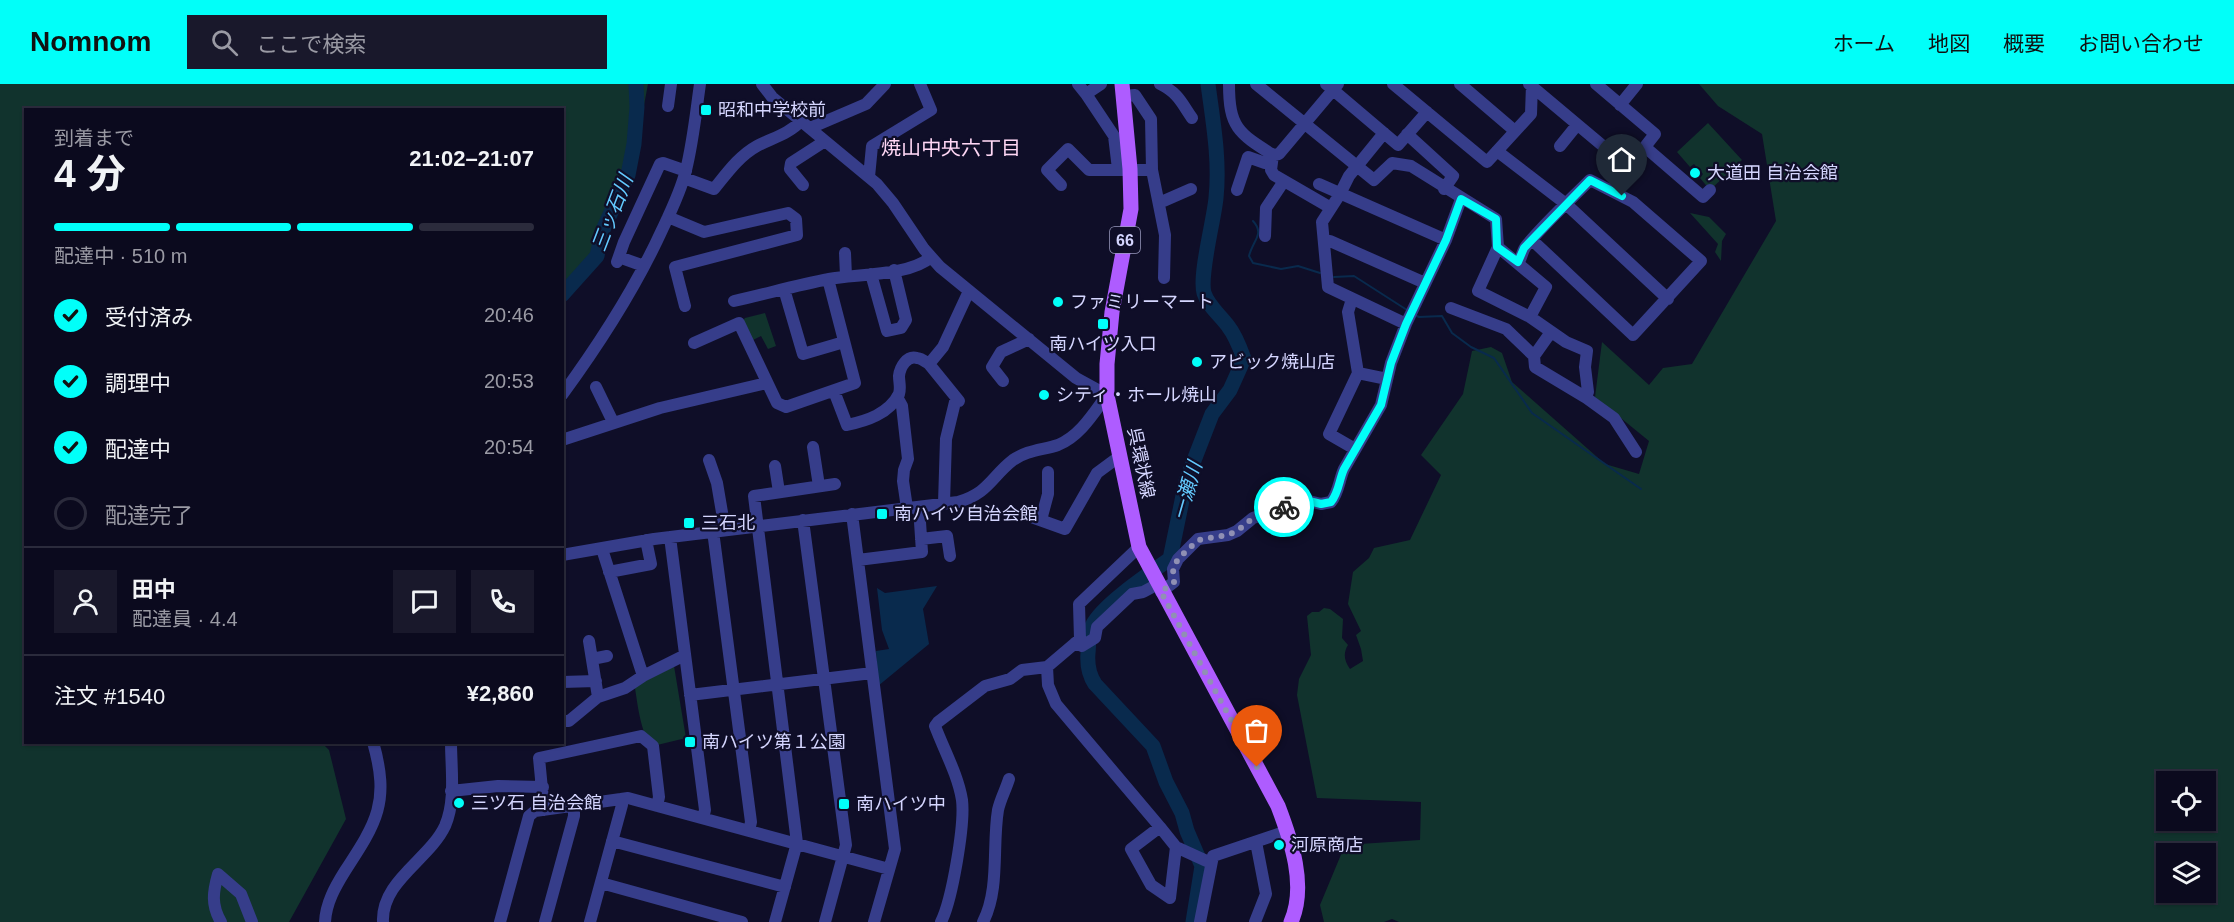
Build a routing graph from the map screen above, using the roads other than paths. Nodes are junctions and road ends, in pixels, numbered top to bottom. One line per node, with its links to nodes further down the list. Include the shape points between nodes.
1 (671, 84): 20 (street)
2 (700, 84): 38 (street)
3 (762, 84): 23 (street)
4 (885, 84): 23 (street, via 866,104)
5 (920, 84): 39 (street, via 931,110 872,146)
6 (1078, 84): 18 (street)
7 (1101, 84): 18 (street)
8 (1160, 84): 22 (street, via 1177,95)
9 (1229, 84): 33 (street, via 1230,112 1239,132)
10 (1256, 84): 24 (street)
11 (1393, 84): 21 (street)
12 (1460, 84): 26 (street)
13 (1596, 84): 19 (street)
14 (1637, 84): 19 (street)
15 (1531, 85): 25 (street); 26 (street, via 1531,114)
16 (1332, 86): 24 (street); 27 (street)
17 (1123, 90): 36 (main road, 呉環状線 / 66); 37 (street, via 1135,95 1151,119)
18 (1086, 94): 36 (street, via 1114,136)
19 (1620, 105): 31 (street, via 1655,134)
20 (668, 106)
21 (1427, 112): 28 (street); 32 (street, via 1487,162)
22 (1192, 118)
23 (806, 125): 29 (street); 38 (street, via 756,147 737,161 714,189)
24 (1304, 125): 33 (street, via 1279,154); 34 (street)
25 (1577, 125): 30 (street); 35 (street)
26 (1515, 131): 32 (street)
27 (1384, 133): 28 (street, via 1398,145); 34 (street)
28 (1407, 134): 45 (street, via 1453,176)
29 (825, 141): 39 (street); 42 (street, via 791,163 790,169)
30 (1560, 146)
31 (1645, 147): 35 (street); 48 (street, via 1703,197)
32 (1497, 151): 52 (street)
33 (1273, 155): 40 (street, via 1271,170); 46 (street, via 1265,163 1248,157)
34 (1356, 166): 45 (street, via 1374,180 1392,163 1411,166); 49 (street)
35 (1628, 167): 47 (street)
36 (1124, 169): 37 (street); 43 (street, via 1089,170 1068,149 1044,167); 92 (main road, 呉環状線 / 66, via 1131,209 1112,312)
37 (1152, 170): 51 (street)
38 (685, 175): 54 (street); 63 (street, via 660,164 618,259)
39 (869, 177): 61 (street, via 894,203)
40 (1284, 181): 53 (street); 55 (street, via 1266,208)
41 (1319, 184): 49 (street)
42 (802, 185)
43 (1061, 185)
44 (1191, 189): 51 (street)
45 (1444, 189): 50 (street)
46 (1237, 190)
47 (1611, 190): 52 (street, via 1590,180); 73 (street, via 1633,202 1701,261)
48 (1710, 190)
49 (1340, 194): 53 (street); 57 (street)
50 (1461, 199): 57 (street); 59 (street, via 1496,219)
51 (1159, 203): 67 (street, via 1165,235)
52 (1566, 204): 58 (street); 73 (street)
53 (1331, 208): 56 (street, via 1322,222)
54 (668, 217): 63 (street); 75 (street, via 704,232 788,213 795,219 797,235 675,267)
55 (1265, 236)
56 (1324, 240): 69 (street); 72 (street, via 1328,287)
57 (1446, 240): 69 (street)
58 (1532, 240): 62 (street); 73 (street, via 1634,335)
59 (1497, 247): 62 (street); 77 (street, via 1478,291)
60 (845, 253): 66 (street)
61 (931, 257): 64 (street, via 923,265); 71 (street)
62 (1518, 262): 77 (street, via 1546,287)
63 (644, 267): 91 (street)
64 (894, 270): 65 (street); 65 (street, via 906,320 901,328 887,331)
65 (871, 274): 66 (street)
66 (846, 276): 68 (street)
67 (1164, 278)
68 (828, 279): 70 (street); 81 (street)
69 (1425, 283): 78 (street)
70 (784, 289): 74 (street); 81 (street, via 803,354)
71 (969, 291): 80 (street); 84 (street, via 943,346)
72 (1352, 298): 78 (street); 85 (street, via 1348,312)
73 (1668, 299)
74 (734, 301)
75 (685, 306)
76 (1451, 308): 83 (street, via 1506,329)
77 (1530, 317): 79 (street)
78 (1409, 318): 86 (street)
79 (1551, 332): 83 (street); 94 (street, via 1587,351)
80 (1029, 339): 87 (street, via 1001,352 992,367); 92 (street, via 1076,378)
81 (844, 342): 90 (street, via 855,383)
82 (694, 343): 88 (street, via 739,324)
83 (1534, 356): 94 (street, via 1535,367)
84 (929, 364): 93 (street, via 916,357 902,364); 107 (street, via 959,401 946,439)
85 (1358, 373): 86 (street); 98 (street, via 1329,434)
86 (1387, 379): 98 (street, via 1381,405)
87 (1002, 381)
88 (767, 383): 90 (street, via 777,403 786,407); 95 (street)
89 (596, 387): 95 (street)
90 (834, 391): 93 (street, via 847,425 868,420)
91 (564, 392)
92 (1107, 395): 100 (main road, 呉環状線 / 66); 107 (street, via 1069,440 1025,453 973,498)
93 (897, 397): 108 (street, via 902,406 908,459 903,481)
94 (1586, 397): 99 (street, via 1614,418)
95 (613, 422): 96 (street)
96 (564, 439)
97 (813, 447): 105 (street)
98 (1355, 449): 124 (street, via 1331,502 1305,500 1253,518 1228,535 1198,540 1178,559 1173,569 1174,582)
99 (1636, 452)
100 (1120, 456): 112 (street, via 1097,473 1065,529); 118 (main road, 呉環状線 / 66)
101 (709, 460): 114 (street, via 717,483)
102 (775, 466): 106 (street)
103 (1048, 472): 112 (street, via 1048,494)
104 (835, 484): 105 (street)
105 (819, 486): 106 (street)
106 (779, 492): 113 (street, via 754,496)
107 (944, 504): 108 (street)
108 (913, 507): 109 (street); 117 (street)
109 (852, 514): 111 (street); 122 (street)
110 (1026, 515): 112 (street)
111 (803, 520): 113 (street); 133 (street)
112 (1041, 520)
113 (756, 526): 114 (street); 136 (street)
114 (719, 531): 115 (street); 137 (street)
115 (670, 537): 116 (street); 127 (street)
116 (650, 539): 119 (street); 123 (street, via 651,564)
117 (921, 539): 121 (street, via 947,536); 122 (street, via 922,552)
118 (1139, 548): 124 (main road, 呉環状線 / 66); 126 (street, via 1079,604 1080,639)
119 (602, 549): 120 (street); 123 (street)
120 (564, 555)
121 (950, 556)
122 (858, 560): 131 (street)
123 (609, 572): 132 (street)
124 (1158, 586): 126 (street, via 1132,594 1097,627 1095,638 1082,646); 153 (main road, 呉環状線 / 66, via 1278,806)
125 (589, 641): 129 (street)
126 (1075, 643): 130 (street)
127 (685, 655): 132 (street); 139 (street)
128 (607, 656): 129 (street)
129 (592, 659): 135 (street)
130 (1047, 667): 151 (street, via 1048,685 1056,704); 174 (street, via 1023,670 1010,679 985,686 936,726 962,800 950,896)
131 (872, 673): 133 (street); 160 (street, via 895,849)
132 (643, 676): 138 (street, via 625,688)
133 (824, 679): 136 (street); 158 (street, via 846,845)
134 (564, 680): 135 (street)
135 (596, 681): 138 (street)
136 (777, 685): 137 (street); 156 (street)
137 (734, 690): 139 (street); 152 (street)
138 (598, 696): 140 (street)
139 (690, 696): 150 (street)
140 (564, 721)
141 (373, 744): 165 (street, via 381,777 376,819 330,897)
142 (451, 744): 145 (street)
143 (1009, 779): 175 (street, via 998,808 992,891)
144 (543, 787): 145 (street); 148 (street, via 538,758 640,736 653,746); 149 (street)
145 (451, 791): 166 (street, via 451,808 443,830 392,890 385,902)
146 (621, 799): 147 (street); 148 (street); 154 (street)
147 (574, 806): 149 (street); 168 (street)
148 (657, 806): 150 (street)
149 (544, 810): 167 (street, via 529,816)
150 (703, 818): 152 (street)
151 (1160, 827): 157 (street); 157 (street, via 1131,849 1151,885 1170,898)
152 (749, 831): 156 (street)
153 (1287, 831): 155 (street); 178 (main road, 呉環状線 / 66, via 1297,884 1296,910)
154 (612, 841): 161 (street); 162 (street)
155 (1256, 842): 159 (street, via 1212,856); 177 (street, via 1266,894)
156 (797, 843): 158 (street); 162 (street)
157 (1176, 847): 159 (street)
158 (843, 856): 160 (street); 172 (street)
159 (1211, 863): 176 (street)
160 (889, 869): 173 (street)
161 (601, 884): 169 (street); 170 (street)
162 (785, 887): 171 (street)
163 (220, 922): 164 (street, via 213,893 218,874 241,894)
164 (252, 922)
165 (325, 922)
166 (383, 922)
167 (500, 922)
168 (545, 922)
169 (590, 922)
170 (742, 922)
171 (775, 922)
172 (825, 922)
173 (874, 922)
174 (941, 922)
175 (983, 922)
176 (1200, 922)
177 (1255, 922)
178 (1291, 922)

